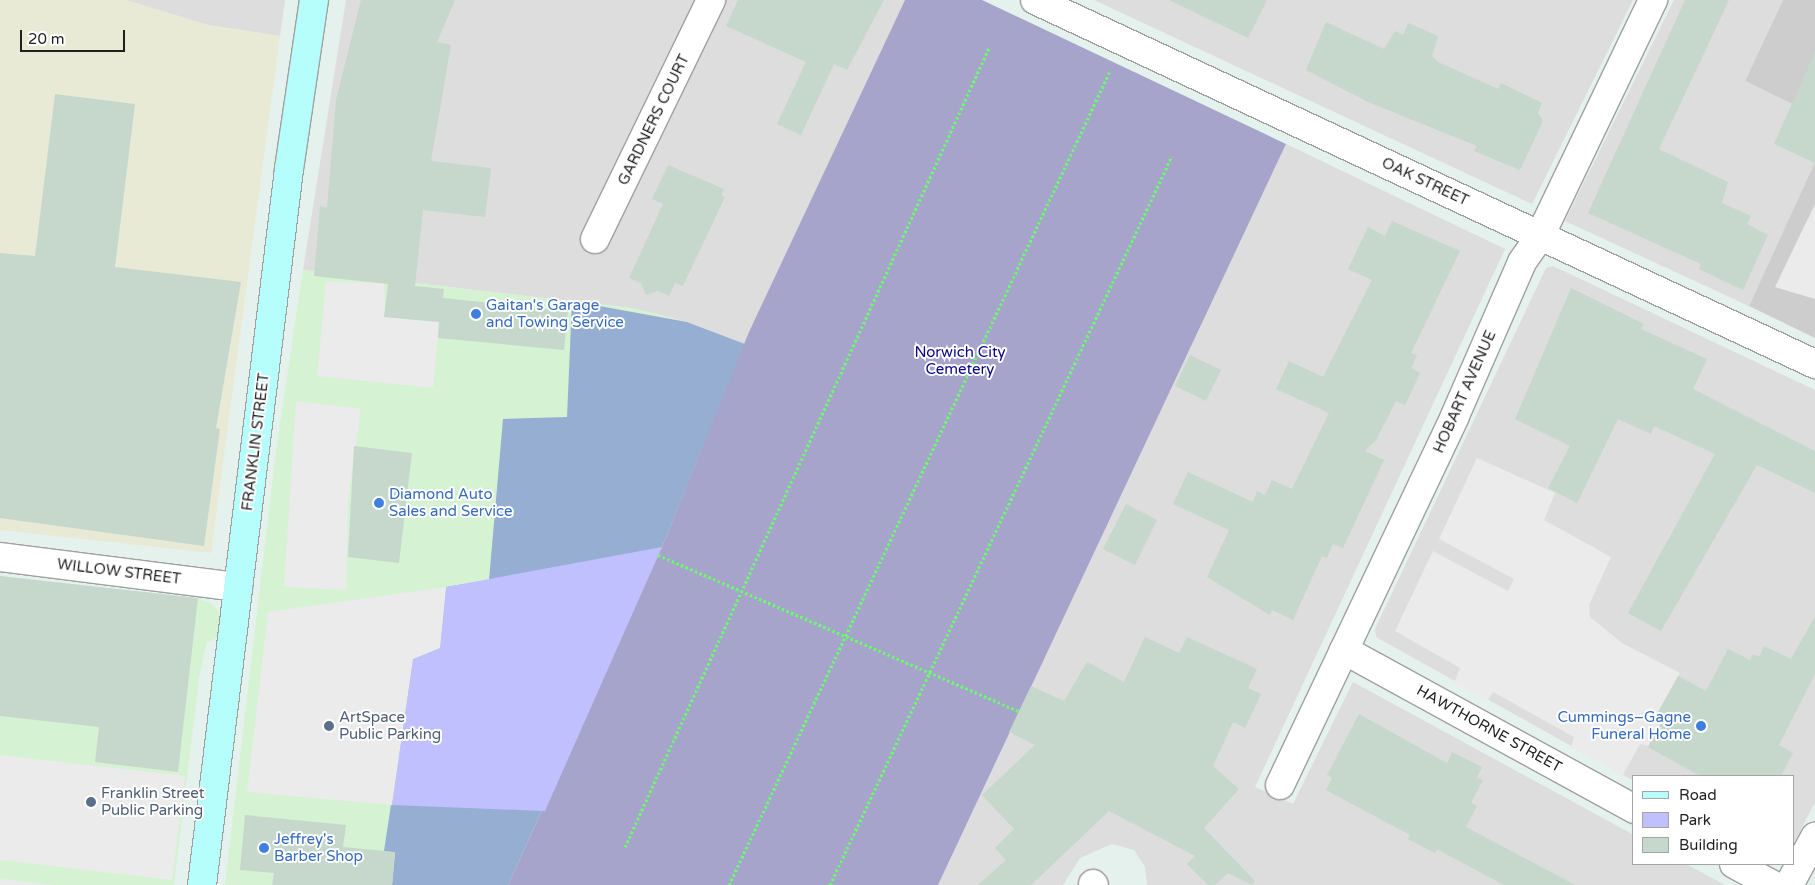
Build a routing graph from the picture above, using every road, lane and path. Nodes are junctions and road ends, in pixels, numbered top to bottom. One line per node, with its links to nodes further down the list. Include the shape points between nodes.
1 (314, 0): 13 (street, FRANKLIN STREET, via 289,169)
2 (711, 0): 9 (street, GARDNERS COURT)
3 (1035, 0): 8 (street, OAK STREET)
4 (1653, 0): 8 (street, HOBART AVENUE)
5 (990, 48): 14 (path)
6 (1111, 68): 15 (path)
7 (1172, 156): 17 (path)
8 (1540, 236): 10 (street, OAK STREET); 16 (street, HOBART AVENUE, via 1522,262)
9 (595, 239)
10 (1815, 364)
11 (658, 555): 14 (path)
12 (0, 557): 13 (street, WILLOW STREET)
13 (238, 587): 24 (street, FRANKLIN STREET)
14 (742, 592): 15 (path); 22 (path)
15 (845, 636): 17 (path); 25 (path)
16 (1344, 650): 19 (street, HOBART AVENUE); 20 (street, HAWTHORNE STREET)
17 (929, 672): 18 (path); 26 (path)
18 (1019, 711)
19 (1280, 785)
20 (1632, 808)
21 (1815, 838): 28 (street)
22 (625, 847)
23 (1736, 865): 27 (street)
24 (202, 885)
25 (729, 885)
26 (830, 885)
27 (1772, 885)
28 (1790, 885)

